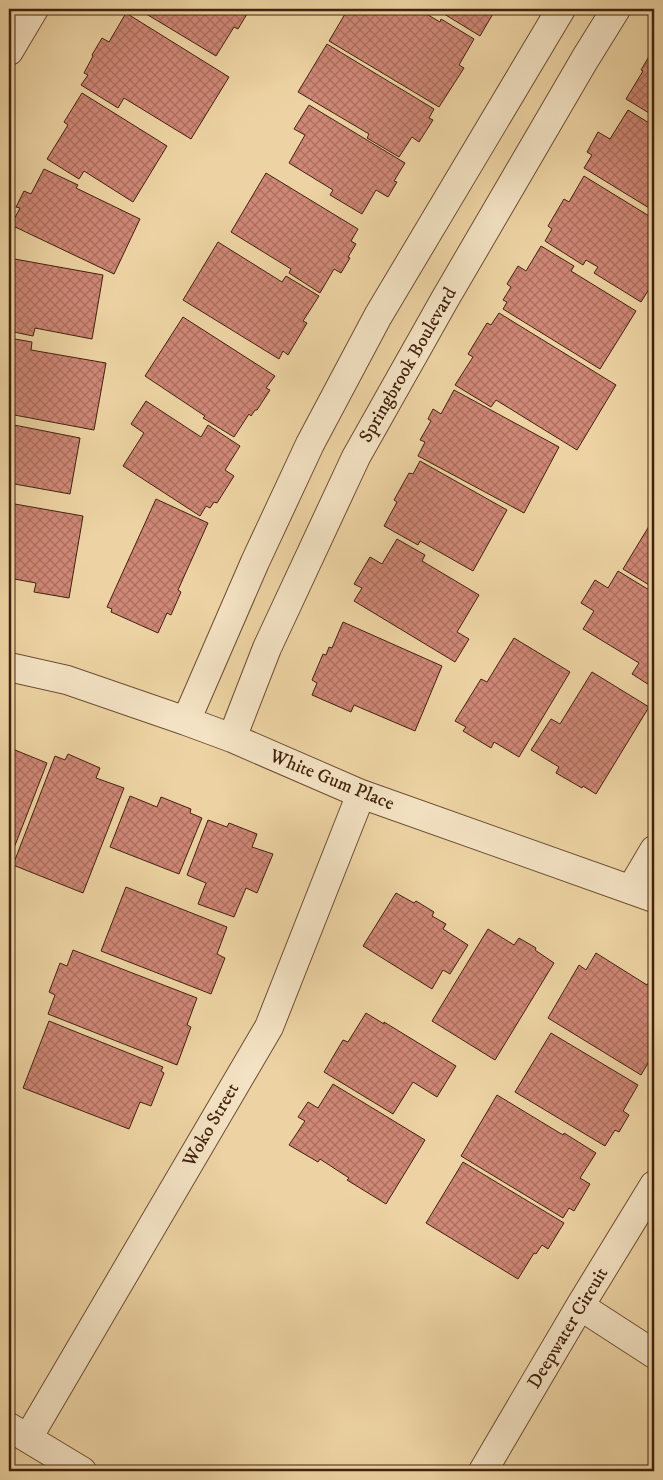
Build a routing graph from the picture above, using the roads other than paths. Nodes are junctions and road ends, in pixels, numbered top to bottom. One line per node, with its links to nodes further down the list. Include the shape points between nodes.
1 (34, 9): 4 (street)
2 (561, 9): 6 (street, via 378,316 310,444)
3 (616, 9): 7 (street, Springbrook Boulevard, via 356,456 267,648)
4 (9, 51)
5 (9, 667): 6 (street, White Gum Place, via 67,680)
6 (186, 721): 7 (street, White Gum Place)
7 (232, 738): 8 (street, White Gum Place)
8 (361, 794): 10 (street, White Gum Place); 14 (street, Woko Street, via 268,1028)
9 (654, 850): 10 (street)
10 (643, 893)
11 (654, 1185): 12 (street, Deepwater Circuit)
12 (580, 1306): 13 (street); 16 (street, Deepwater Circuit)
13 (654, 1354)
14 (18, 1433): 15 (street)
15 (82, 1471)
16 (483, 1471)

